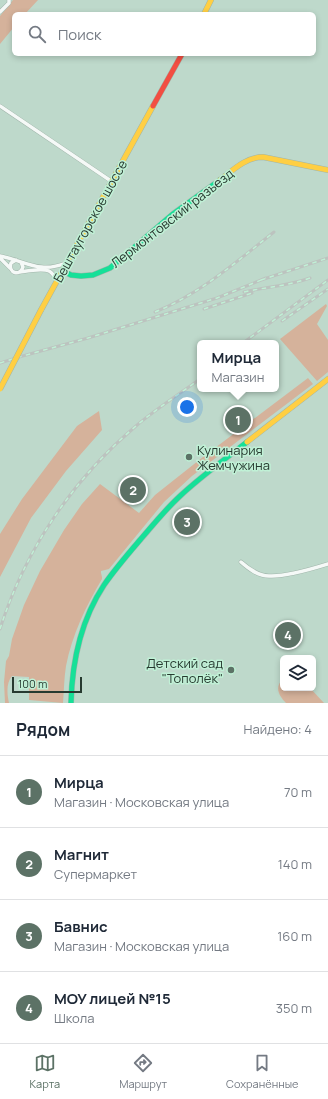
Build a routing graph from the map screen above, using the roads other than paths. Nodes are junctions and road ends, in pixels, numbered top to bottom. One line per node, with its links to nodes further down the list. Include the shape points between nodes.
1 (9, 0): 3 (street)
2 (211, 0): 4 (street)
3 (0, 12)
4 (205, 12)
5 (181, 56): 8 (street, Бештаугорское шоссе)
6 (0, 106): 8 (street)
7 (328, 170): 13 (street, Лермонтовский разъезд, via 255,157 245,161 173,214 110,268 93,275 81,276 71,275)
8 (111, 181): 11 (street, Бештаугорское шоссе)
9 (0, 257): 10 (street); 12 (street)
10 (18, 261): 11 (street, via 32,266 52,268); 12 (street, via 11,263); 14 (street, via 23,267)
11 (66, 263): 13 (street, Бештаугорское шоссе)
12 (11, 269): 14 (street, via 13,272)
13 (63, 269): 15 (street, Бештаугорское шоссе)
14 (20, 272): 15 (street, via 49,271)
15 (57, 281): 17 (street, Бештаугорское шоссе, bridge)
16 (328, 379): 20 (street, via 184,491 155,521 111,575 82,634 73,666)
17 (0, 389)
18 (242, 562): 19 (street, via 252,571 268,576)
19 (328, 564)
20 (71, 703)

